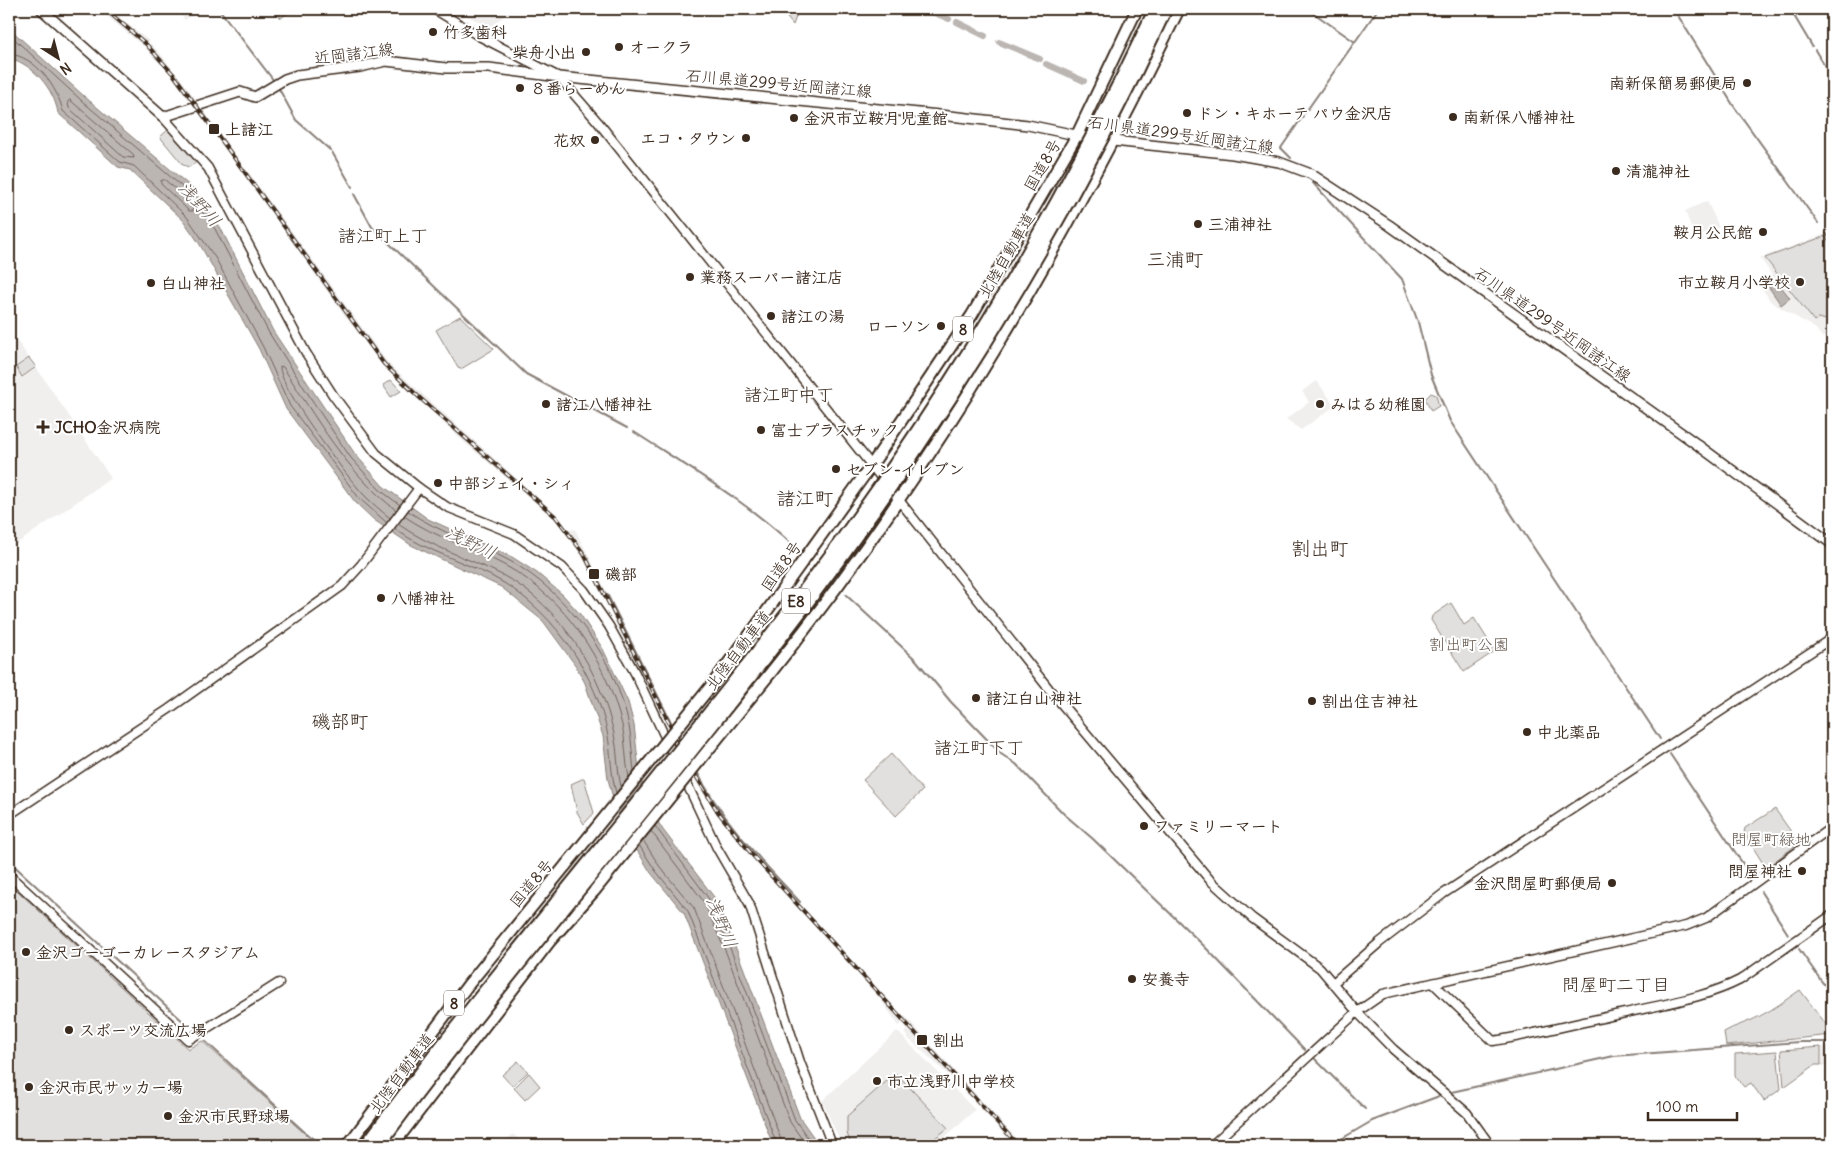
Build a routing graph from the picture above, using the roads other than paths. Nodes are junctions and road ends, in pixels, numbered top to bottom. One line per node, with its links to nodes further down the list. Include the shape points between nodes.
1 (41, 9): 8 (main road)
2 (434, 9): 7 (street)
3 (1137, 9): 9 (highway, 国道8号 / 8)
4 (1155, 9): 26 (highway, 北陸自動車道 / E8, bridge, via 1100,120 1028,249 882,483 753,658 479,998)
5 (1166, 9): 27 (highway, 北陸自動車道 / E8, bridge, via 1110,121 1032,264 960,383 891,487 756,671 493,996)
6 (1179, 9): 10 (highway, 8)
7 (559, 77): 8 (main road, 近岡諸江線, via 489,68 386,62 297,75 255,97 240,92); 9 (main road, 石川県道299号近岡諸江線, via 843,104 1028,125); 11 (street)
8 (163, 117): 12 (street, via 208,168 268,284 333,395 376,453)
9 (1077, 135): 10 (main road, 石川県道299号近岡諸江線); 11 (highway, 国道8号 / 8, via 972,315)
10 (1113, 141): 13 (highway, 8, via 1064,234 995,351); 14 (main road, 石川県道299号近岡諸江線, via 1233,154 1279,162 1311,174 1389,225)
11 (872, 466): 13 (street); 24 (highway, 国道8号 / 8, bridge, via 711,686 468,985)
12 (418, 488): 16 (street, via 342,586 169,709); 28 (street, via 459,513 514,534 562,567 584,590 609,626 635,673 717,848 749,903 800,1062)
13 (899, 500): 22 (street, via 1049,689 1210,880 1246,913 1320,968); 25 (highway, 8, bridge, via 772,671 550,941)
14 (1832, 544)
15 (1832, 638): 22 (street, via 1443,894)
16 (9, 815)
17 (1832, 827): 20 (street, via 1706,918 1686,926)
18 (9, 875): 21 (street, via 188,1040)
19 (1832, 915): 20 (street, via 1724,988 1517,1037 1493,1041)
20 (1433, 982): 23 (street, via 1383,994)
21 (279, 983)
22 (1333, 983): 23 (street)
23 (1357, 1012): 29 (street); 30 (street, via 1393,1049 1467,1113)
24 (349, 1142)
25 (394, 1144)
26 (366, 1145)
27 (379, 1145)
28 (832, 1145)
29 (1212, 1145)
30 (1490, 1145)

